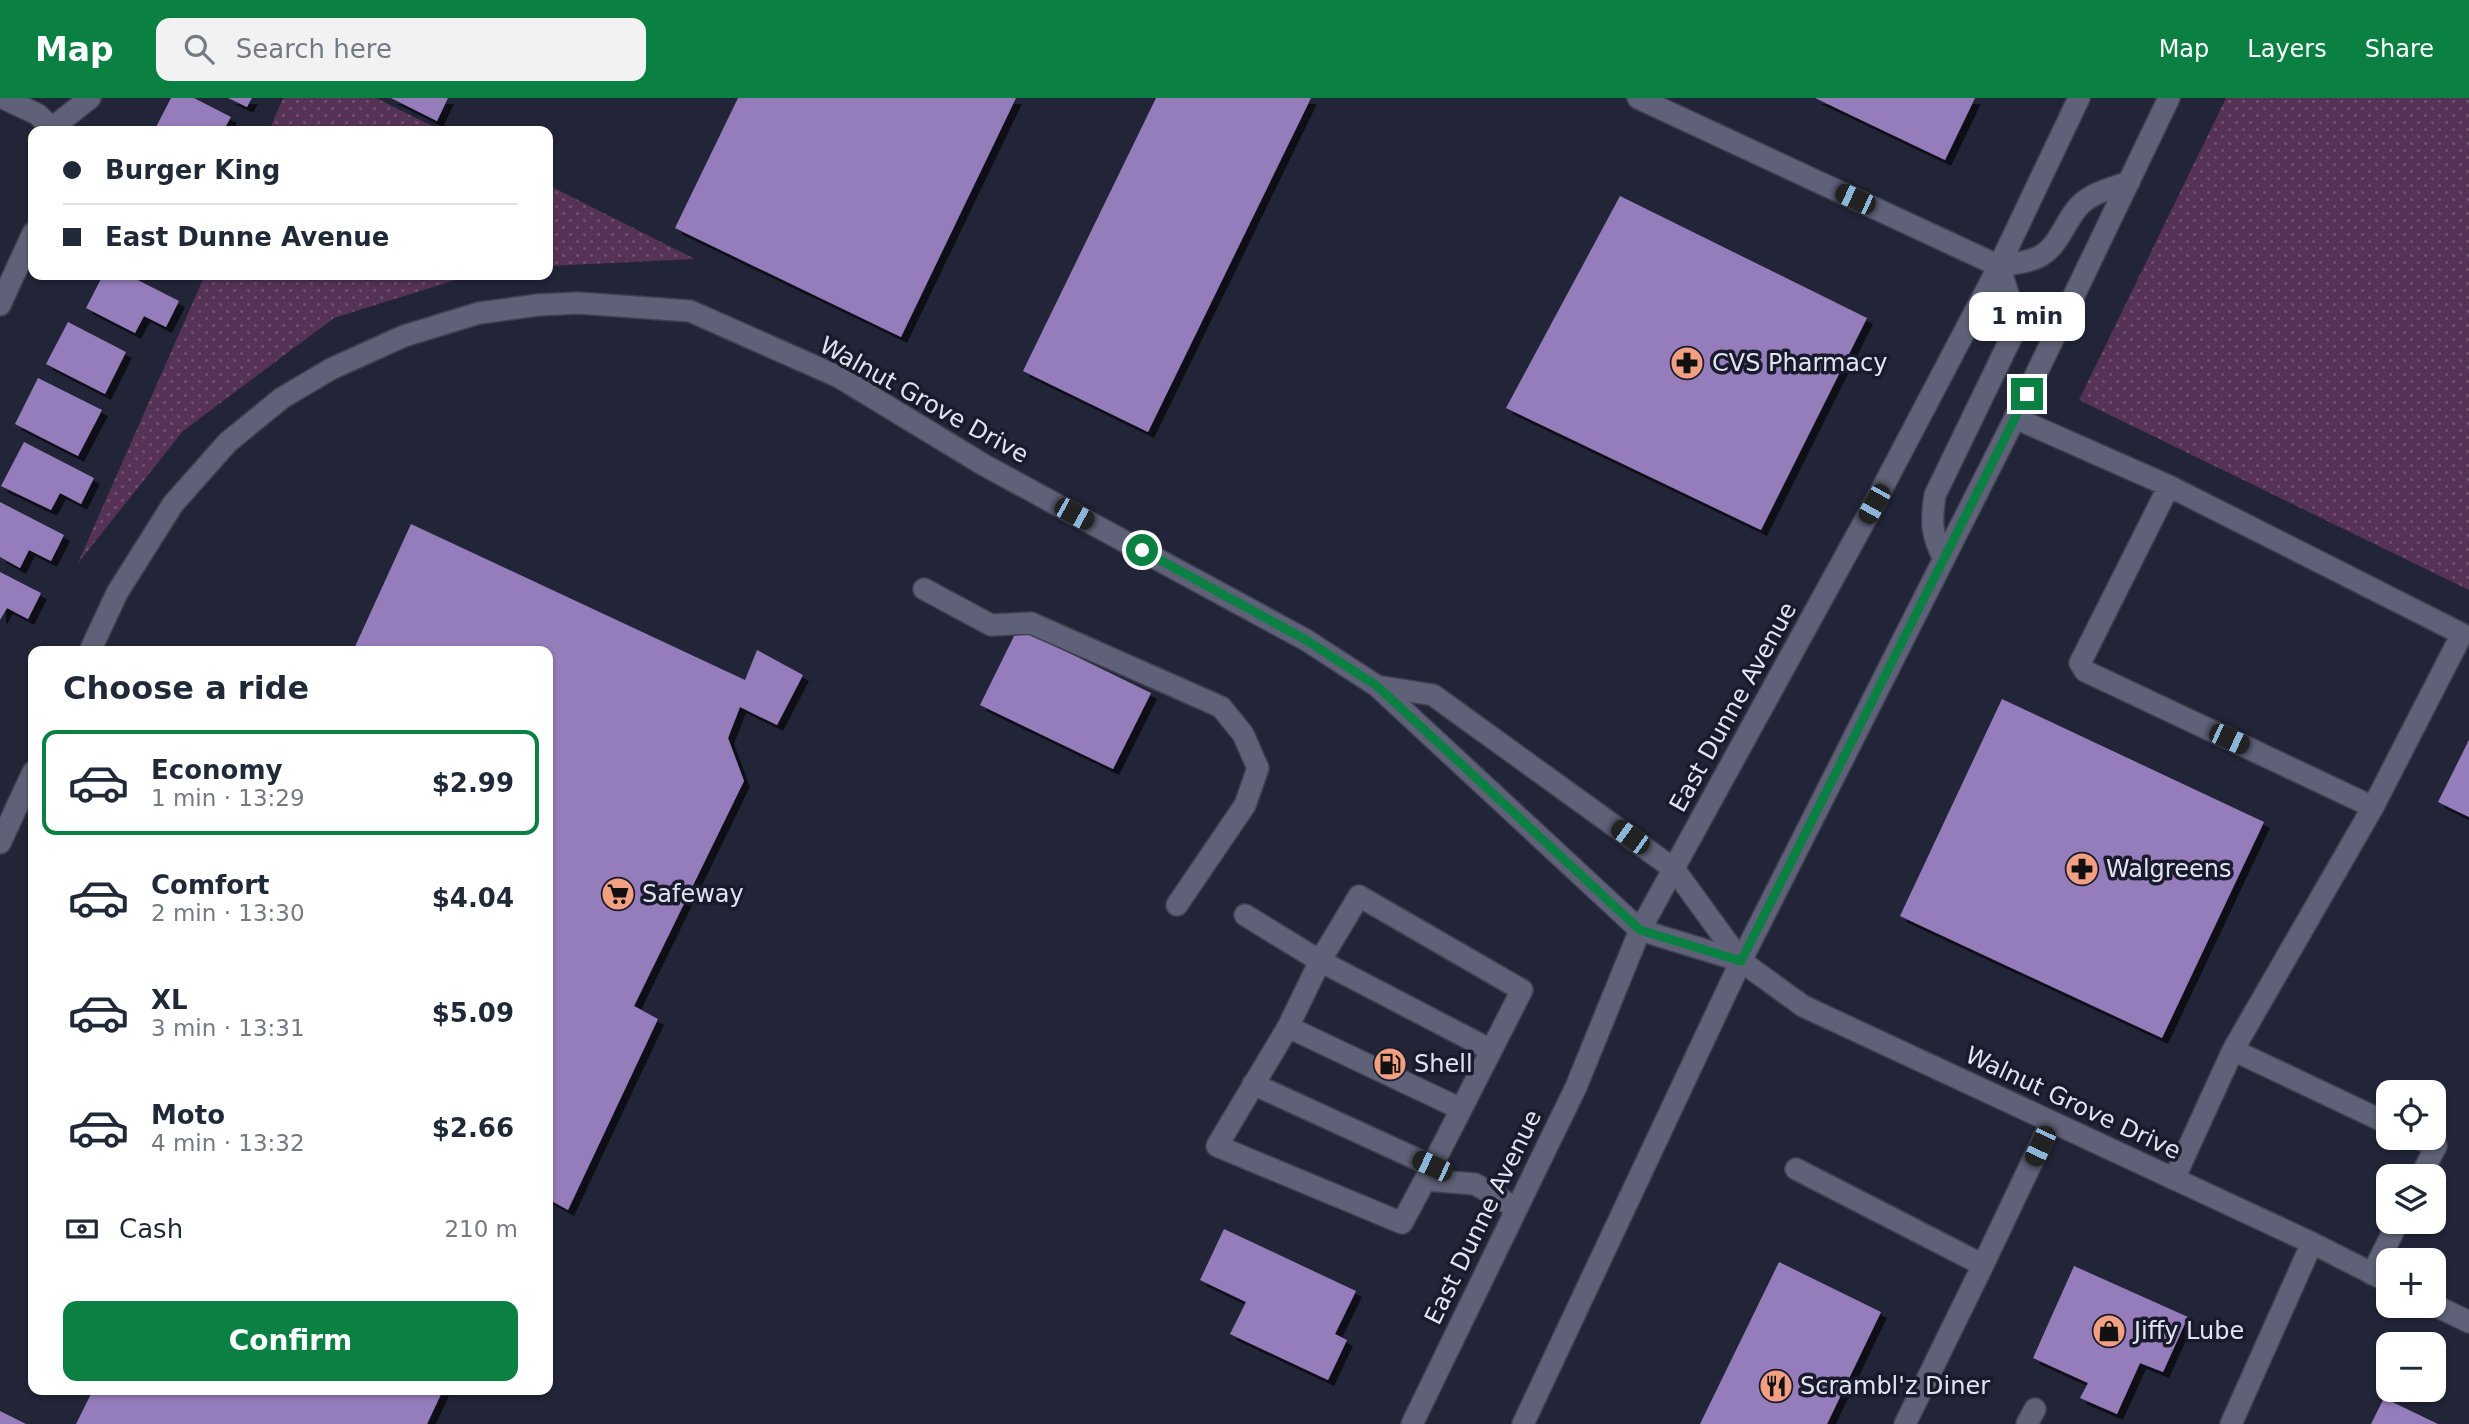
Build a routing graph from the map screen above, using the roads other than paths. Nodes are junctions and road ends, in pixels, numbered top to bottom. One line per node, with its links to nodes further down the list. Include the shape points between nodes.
1 (3, 98): 6 (street, via 37,114)
2 (90, 98): 7 (street)
3 (1638, 98): 10 (street)
4 (2079, 98): 10 (street, East Dunne Avenue)
5 (2169, 98): 8 (street)
6 (49, 126)
7 (58, 126)
8 (2129, 182): 10 (street, via 2081,204 2045,254); 12 (street)
9 (28, 244): 11 (street)
10 (1999, 266): 14 (street, via 2012,306 2012,336 1935,495 1931,521); 21 (street, East Dunne Avenue)
11 (0, 304)
12 (2015, 418): 13 (street); 14 (street)
13 (2169, 486): 19 (street, via 2462,634); 19 (street, via 2080,663 2085,671)
14 (1944, 559): 26 (street)
15 (924, 589): 22 (street, via 991,625 1031,623 1221,707 1243,734 1258,768 1245,805)
16 (92, 646): 17 (street, Walnut Grove Drive, via 117,593 173,503 228,442 282,398 331,369 404,336 479,313 578,303 690,311 839,377 984,465 1306,640)
17 (1377, 686): 21 (street, Walnut Grove Drive, via 1433,695); 24 (street, Walnut Grove Drive)
18 (28, 783): 20 (street)
19 (2373, 807): 29 (street)
20 (0, 843)
21 (1674, 869): 24 (street, East Dunne Avenue); 26 (street, Walnut Grove Drive)
22 (1177, 905)
23 (1245, 915): 25 (street)
24 (1640, 930): 26 (street, Walnut Grove Drive); 37 (street, East Dunne Avenue, via 1576,1087)
25 (1320, 961): 27 (street); 28 (street); 28 (street, via 1359,897 1522,990)
26 (1741, 961): 33 (street, Walnut Grove Drive, via 1803,1006); 44 (street)
27 (1287, 1027): 30 (street); 31 (street)
28 (1491, 1050): 31 (street)
29 (2233, 1050): 32 (street); 36 (street)
30 (1253, 1084): 35 (street); 35 (street, via 1217,1146 1402,1223)
31 (1461, 1109): 35 (street)
32 (2376, 1118)
33 (2051, 1122): 36 (street, Walnut Grove Drive); 39 (street)
34 (1796, 1169): 39 (street)
35 (1429, 1173): 37 (street, via 1475,1184)
36 (2174, 1179): 38 (street, Walnut Grove Drive)
37 (1516, 1208): 43 (street, East Dunne Avenue)
38 (2312, 1243): 40 (street, Walnut Grove Drive); 46 (street)
39 (1983, 1265): 45 (street)
40 (2376, 1276)
41 (2446, 1311): 42 (street)
42 (2469, 1322)
43 (1412, 1424)
44 (1523, 1424)
45 (1905, 1424)
46 (2231, 1424)

